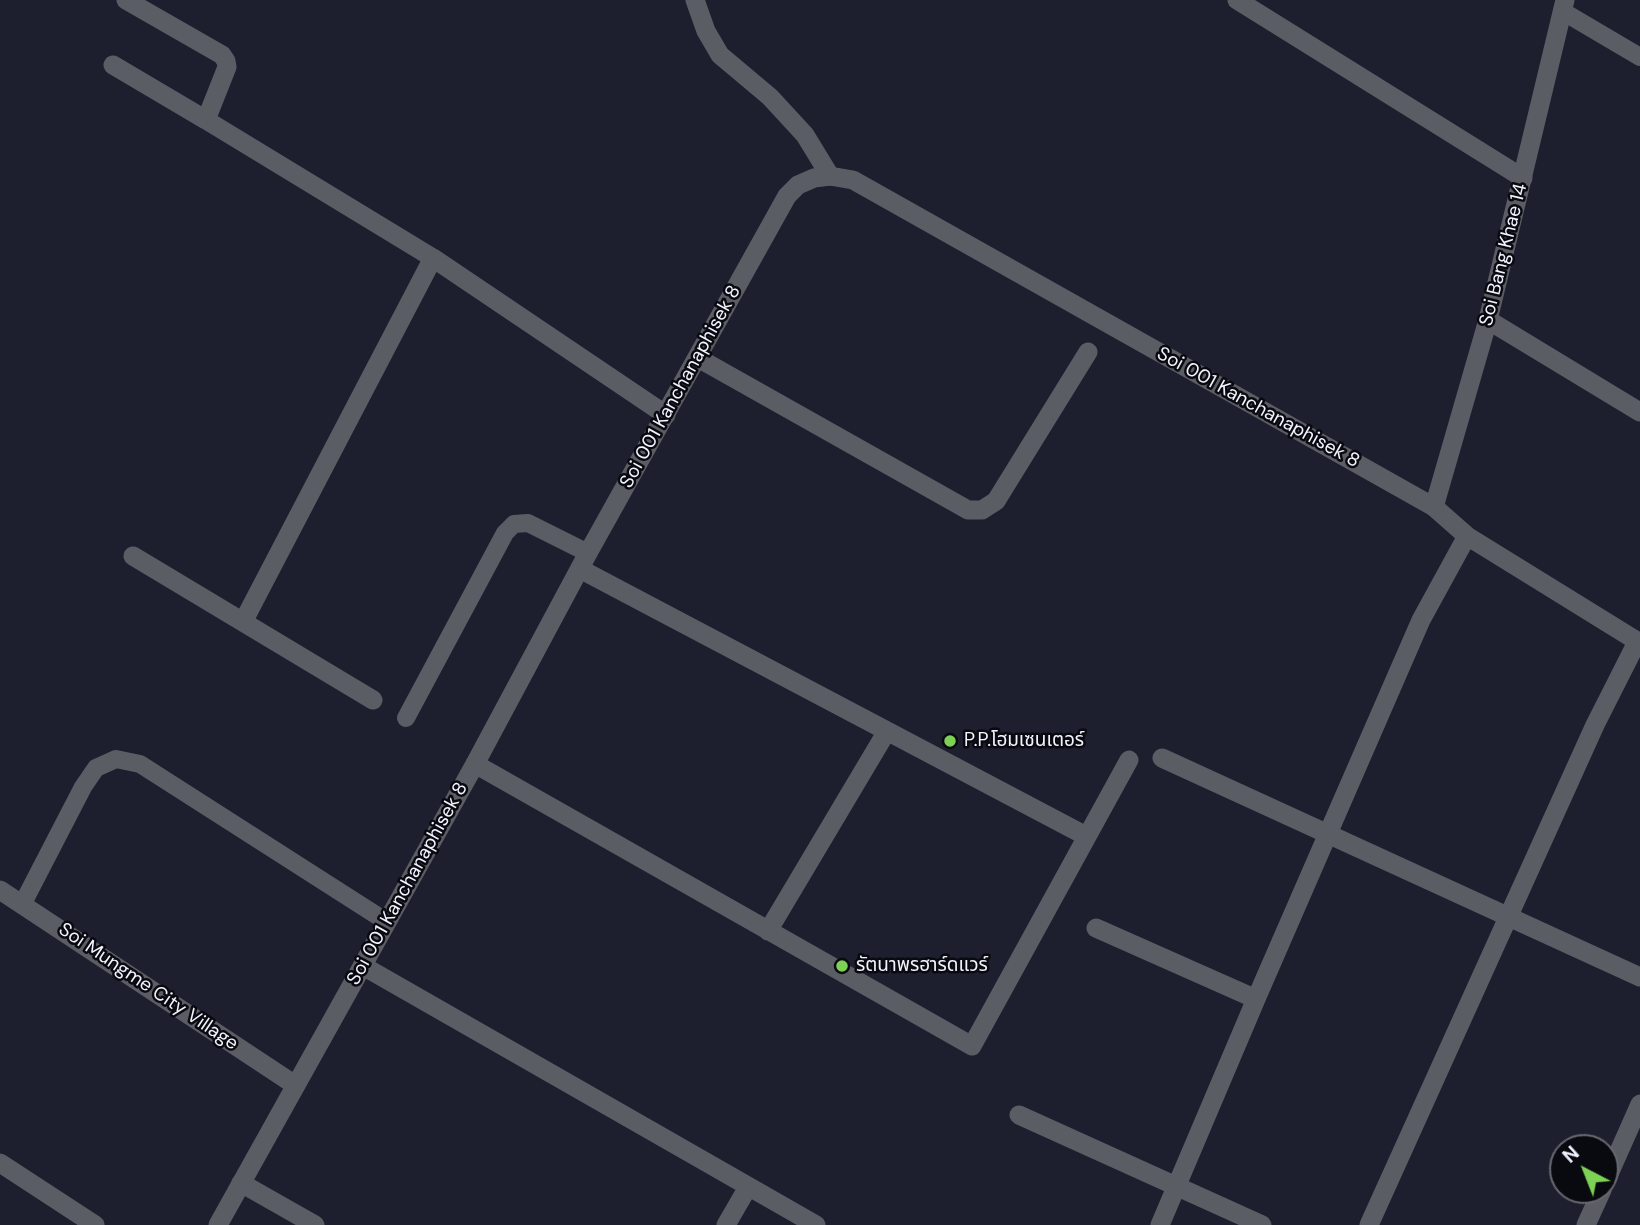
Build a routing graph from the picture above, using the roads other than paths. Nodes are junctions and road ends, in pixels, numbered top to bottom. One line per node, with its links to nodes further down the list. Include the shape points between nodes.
1 (126, 0): 7 (street, via 222,55 226,67)
2 (695, 0): 8 (street, via 720,55 770,97 805,135)
3 (1244, 2): 9 (street)
4 (1564, 5): 5 (lane); 9 (street, Soi Bang Khae 14)
5 (1640, 57)
6 (113, 65): 7 (street)
7 (206, 120): 10 (street)
8 (830, 176): 13 (street, Soi 001 Kanchanaphisek 8, via 798,185 787,197); 16 (street, Soi 001 Kanchanaphisek 8, via 853,180)
9 (1523, 178): 11 (street, Soi Bang Khae 14)
10 (433, 258): 15 (street); 20 (street)
11 (1489, 320): 14 (street); 16 (street, Soi Bang Khae 14)
12 (1088, 352): 13 (street, via 996,501 982,510 968,510)
13 (698, 358): 15 (street, Soi 001 Kanchanaphisek 8)
14 (1640, 412)
15 (666, 415): 19 (street, Soi 001 Kanchanaphisek 8)
16 (1434, 507): 17 (street, Soi 001 Kanchanaphisek 8)
17 (1467, 536): 21 (street, Soi 001 Kanchanaphisek 8); 28 (street, via 1421,620)
18 (133, 556): 20 (street)
19 (584, 561): 23 (lane, via 528,523 514,524); 24 (street); 27 (street, Soi 001 Kanchanaphisek 8)
20 (243, 622): 22 (street)
21 (1638, 643): 32 (street, via 1595,725)
22 (373, 701)
23 (406, 718)
24 (887, 731): 29 (street); 35 (street)
25 (1162, 758): 28 (street)
26 (1129, 760): 29 (street)
27 (475, 764): 33 (street, Soi 001 Kanchanaphisek 8); 35 (street)
28 (1329, 834): 32 (street); 38 (street)
29 (1086, 836): 35 (street, via 972,1046)
30 (0, 890): 31 (street, Soi Mungme City Village)
31 (23, 904): 33 (lane, via 83,787 96,768 116,759 140,764); 39 (street, Soi Mungme City Village)
32 (1508, 916): 37 (street); 55 (street)
33 (387, 922): 36 (street, Soi 001 Kanchanaphisek 8)
34 (1096, 929): 38 (street)
35 (768, 930)
36 (363, 966): 39 (street, Soi 001 Kanchanaphisek 8); 46 (street)
37 (1640, 977)
38 (1256, 999): 45 (street)
39 (295, 1085): 44 (street, Soi 001 Kanchanaphisek 8)
40 (1640, 1104): 42 (street)
41 (1019, 1115): 45 (street)
42 (1619, 1151)
43 (0, 1163): 48 (street)
44 (241, 1183): 49 (street, Soi 001 Kanchanaphisek 8); 50 (street)
45 (1176, 1186): 53 (street); 54 (street)
46 (748, 1187): 51 (street); 52 (street)
47 (1596, 1204): 56 (street)
48 (95, 1225)
49 (218, 1225)
50 (315, 1225)
51 (726, 1225)
52 (816, 1225)
53 (1160, 1225)
54 (1262, 1225)
55 (1368, 1225)
56 (1586, 1225)

